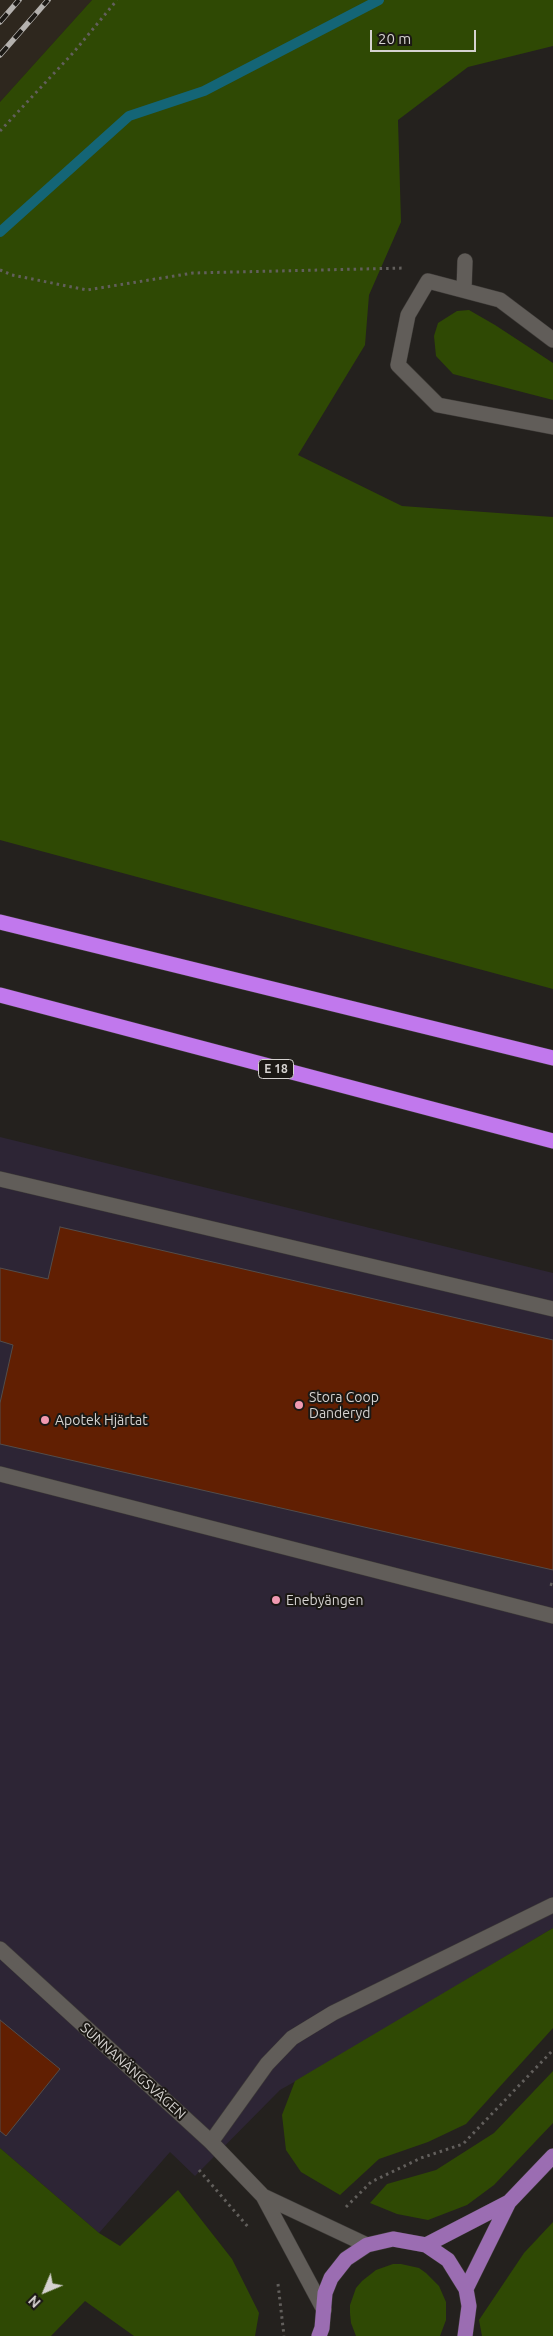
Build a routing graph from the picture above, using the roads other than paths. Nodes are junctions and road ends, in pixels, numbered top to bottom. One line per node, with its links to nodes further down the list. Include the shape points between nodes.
1 (465, 261): 2 (street)
2 (464, 290): 3 (street, via 500,300); 4 (street, via 428,281 408,315 398,365 438,405)
3 (553, 340)
4 (553, 427)
5 (0, 922): 7 (highway)
6 (0, 995): 8 (highway, E 18)
7 (553, 1058)
8 (553, 1141)
9 (0, 1179): 10 (street)
10 (553, 1309)
11 (0, 1474): 12 (street)
12 (553, 1616)
13 (553, 1905): 15 (street, via 333,2013 292,2038 267,2064)
14 (0, 1949): 15 (street, SUNNANÄNGSVÄGEN)
15 (211, 2142): 17 (street, SUNNANÄNGSVÄGEN)
16 (553, 2156): 18 (main road)
17 (263, 2196): 19 (street, SUNNANÄNGSVÄGEN); 22 (street, SUNNANÄNGSVÄGEN)
18 (509, 2202): 20 (main road); 21 (main road)
19 (367, 2245): 20 (main road, via 393,2238); 22 (main road, via 346,2259 331,2278 325,2293)
20 (426, 2245): 21 (main road, via 448,2260)
21 (466, 2289): 24 (main road, via 469,2306)
22 (324, 2310): 23 (main road)
23 (322, 2333)
24 (465, 2336)

